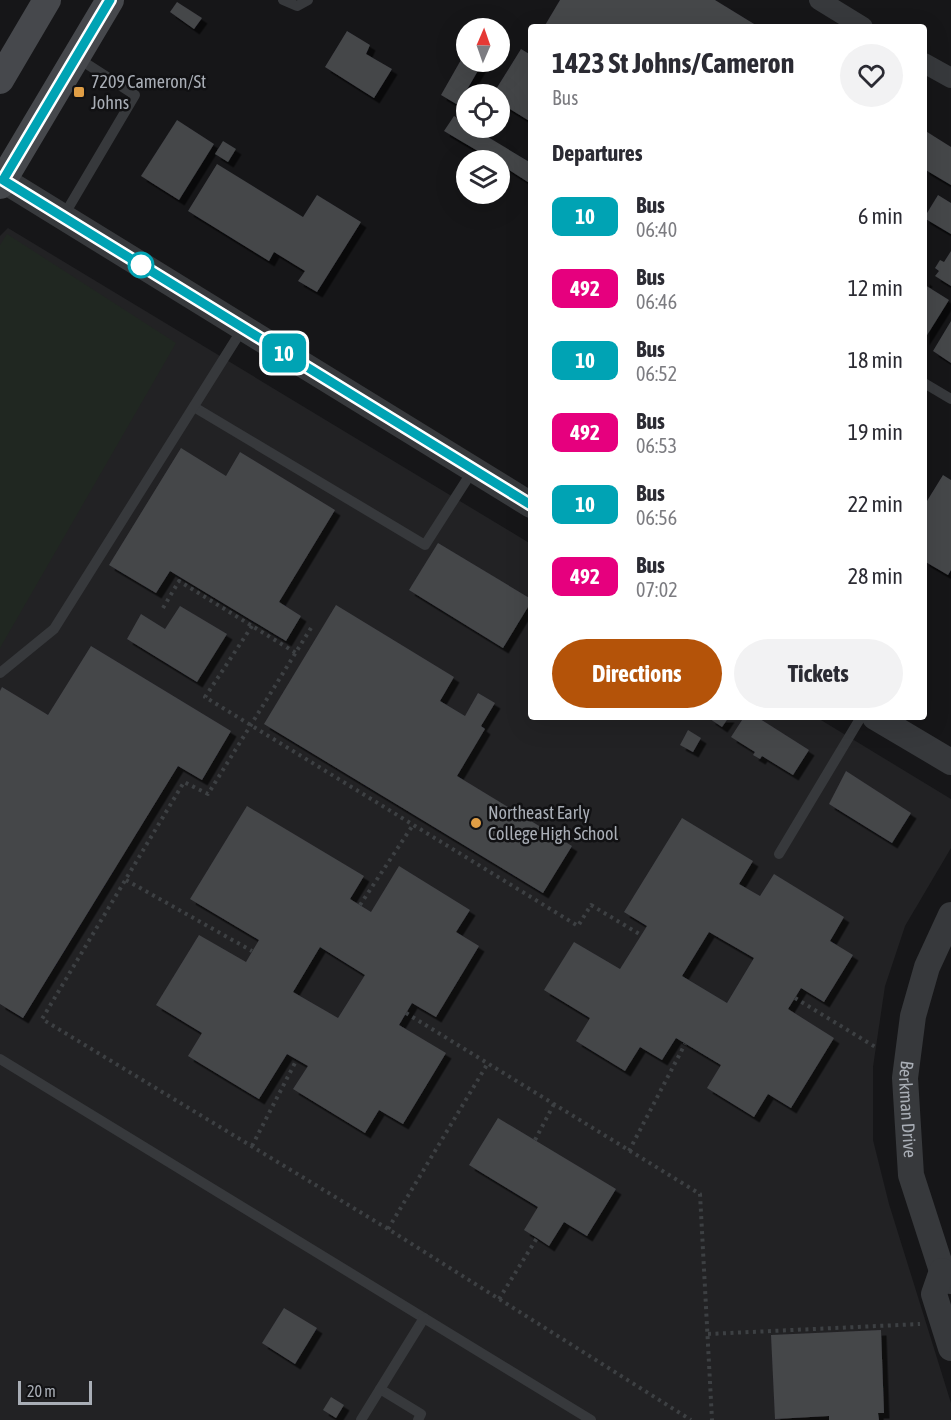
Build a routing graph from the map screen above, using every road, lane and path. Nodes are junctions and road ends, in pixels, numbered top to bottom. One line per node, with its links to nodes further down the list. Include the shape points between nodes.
1 (47, 0): 10 (main road)
2 (110, 0): 7 (main road)
3 (283, 0): 4 (lane, via 297,6)
4 (308, 0)
5 (819, 0): 6 (street)
6 (858, 24)
7 (76, 57): 11 (main road); 12 (lane, via 135,95)
8 (927, 65): 9 (street)
9 (951, 78)
10 (0, 80)
11 (1, 181): 12 (street)
12 (63, 217): 13 (street)
13 (243, 328): 16 (lane); 17 (street)
14 (927, 385): 15 (lane)
15 (951, 399)
16 (194, 407): 17 (lane, via 425,545); 23 (lane, via 54,629)
17 (473, 470): 18 (street)
18 (528, 503)
19 (163, 608): 20 (path, via 179,581)
20 (252, 626): 22 (path); 26 (path, via 205,697)
21 (311, 628): 22 (path)
22 (296, 653): 26 (path)
23 (0, 673)
24 (859, 720): 29 (lane)
25 (880, 720): 27 (street)
26 (251, 726): 28 (path); 30 (path, via 208,795 184,782)
27 (951, 762)
28 (413, 825): 31 (path); 33 (path, via 578,926 591,905)
29 (779, 854)
30 (126, 880): 34 (path); 44 (path, via 42,1019)
31 (360, 905)
32 (951, 915): 48 (street, Berkman Drive, via 927,967 913,1016 905,1078 911,1175)
33 (641, 935)
34 (252, 951)
35 (795, 998): 38 (path)
36 (406, 1013): 41 (path)
37 (685, 1044): 45 (path)
38 (877, 1048)
39 (0, 1059): 50 (lane)
40 (297, 1059): 44 (path)
41 (488, 1063): 42 (path); 46 (path)
42 (554, 1104): 43 (path); 45 (path)
43 (535, 1140)
44 (252, 1146): 46 (path)
45 (629, 1151): 52 (path, via 700,1194)
46 (388, 1229): 49 (path)
47 (537, 1238): 49 (path)
48 (946, 1276): 53 (street, Berkman Drive, via 934,1293)
49 (499, 1299): 58 (path)
50 (424, 1318): 54 (lane); 57 (lane)
51 (921, 1324): 52 (path)
52 (708, 1334): 59 (path)
53 (951, 1348)
54 (380, 1389): 55 (lane); 56 (lane, via 421,1414)
55 (361, 1420)
56 (418, 1420)
57 (591, 1420)
58 (690, 1420)
59 (712, 1420)

